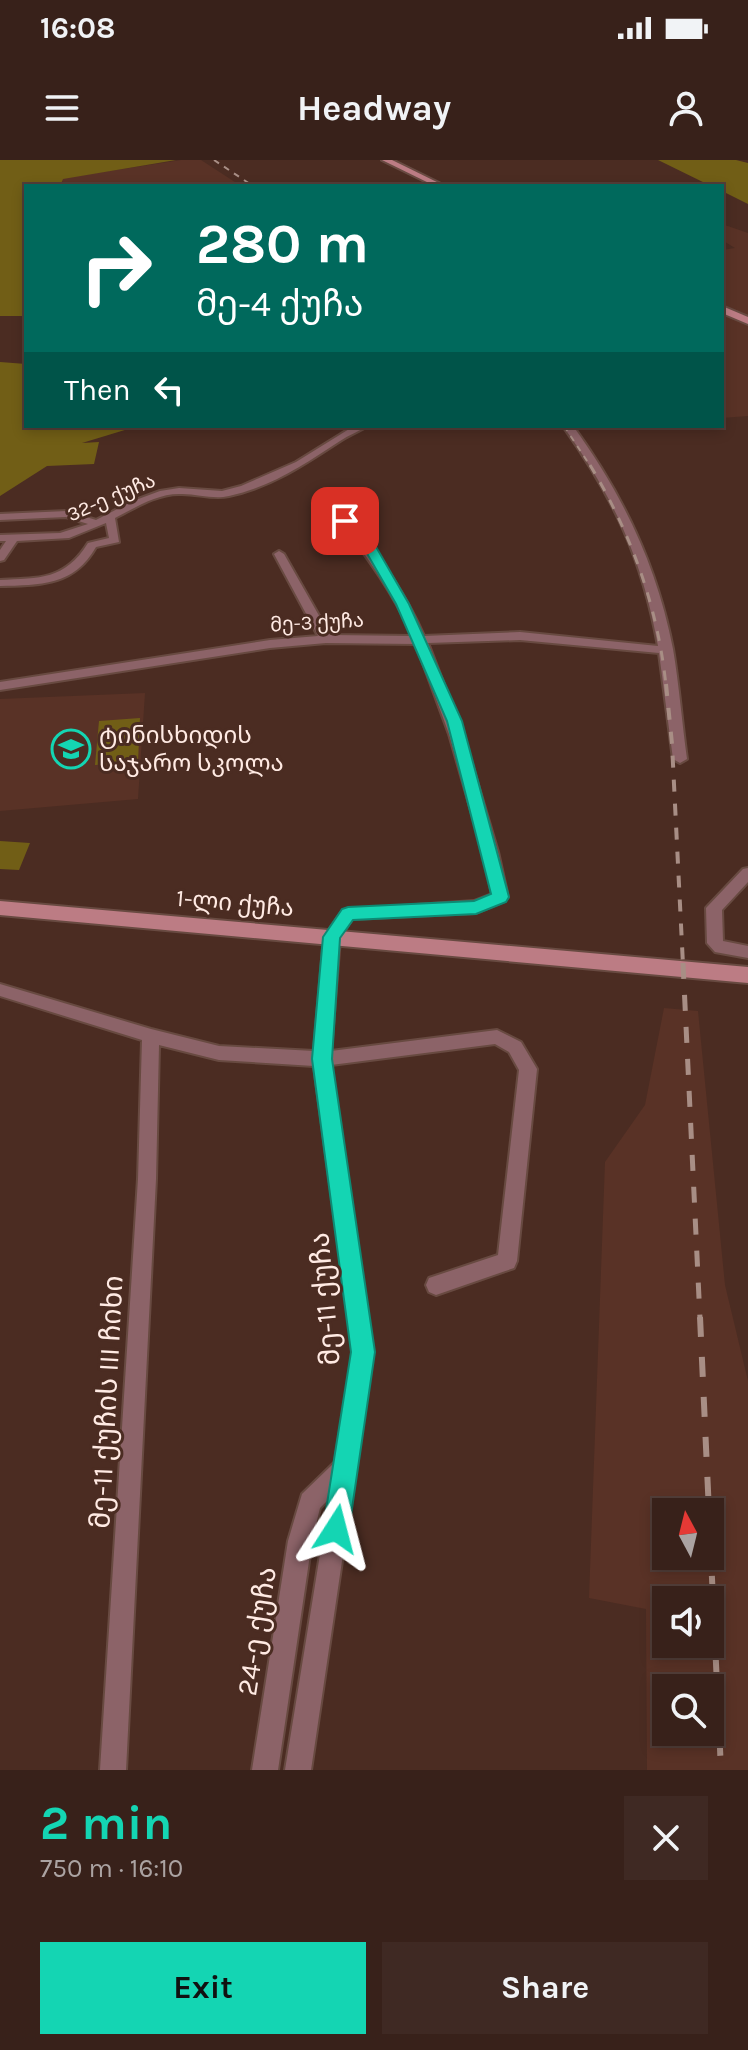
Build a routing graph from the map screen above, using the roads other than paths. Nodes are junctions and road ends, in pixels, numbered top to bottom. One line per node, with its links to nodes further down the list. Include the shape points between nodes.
1 (386, 160): 2 (main road)
2 (437, 184)
3 (724, 310): 4 (main road)
4 (748, 321)
5 (359, 428): 8 (street, 32-ე ქუჩა, via 312,460 237,492 175,490 145,498)
6 (569, 428): 18 (street, via 624,509 658,605)
7 (0, 517): 10 (street, via 67,514)
8 (110, 518): 10 (street, 32-ე ქუჩა); 15 (street, via 115,540 92,545 73,571 39,583)
9 (345, 521): 17 (street, via 371,548)
10 (97, 524): 12 (street, 32-ე ქუჩა, via 61,537)
11 (0, 538): 12 (street, 32-ე ქუჩა)
12 (14, 538): 14 (street)
13 (279, 554): 16 (street)
14 (0, 558)
15 (0, 583)
16 (326, 639): 17 (street, მე-3 ქუჩა); 19 (street, მე-3 ქუჩა)
17 (418, 640): 18 (street, მე-3 ქუჩა, via 520,636); 23 (street, via 454,721 500,897 476,907 348,914)
18 (667, 650): 20 (street)
19 (0, 686)
20 (680, 759)
21 (748, 873): 24 (street, via 714,908 715,943)
22 (0, 908): 23 (main road, 1-ლი ქუჩა)
23 (332, 937): 25 (main road, 1-ლი ქუჩა); 28 (street, მე-11 ქუჩა)
24 (748, 952)
25 (748, 975)
26 (0, 990): 27 (street)
27 (151, 1036): 28 (street, via 219,1053); 31 (street, მე-11 ქუჩის III ჩიხი)
28 (322, 1059): 29 (street, via 497,1037 515,1047 528,1069 507,1261); 30 (street, მე-11 ქუჩა, via 363,1352)
29 (436, 1285)
30 (345, 1468): 32 (street, 24-ე ქუჩა, via 310,1502); 33 (street, მე-11 ქუჩა)
31 (113, 1770)
32 (265, 1770)
33 (298, 1770)

